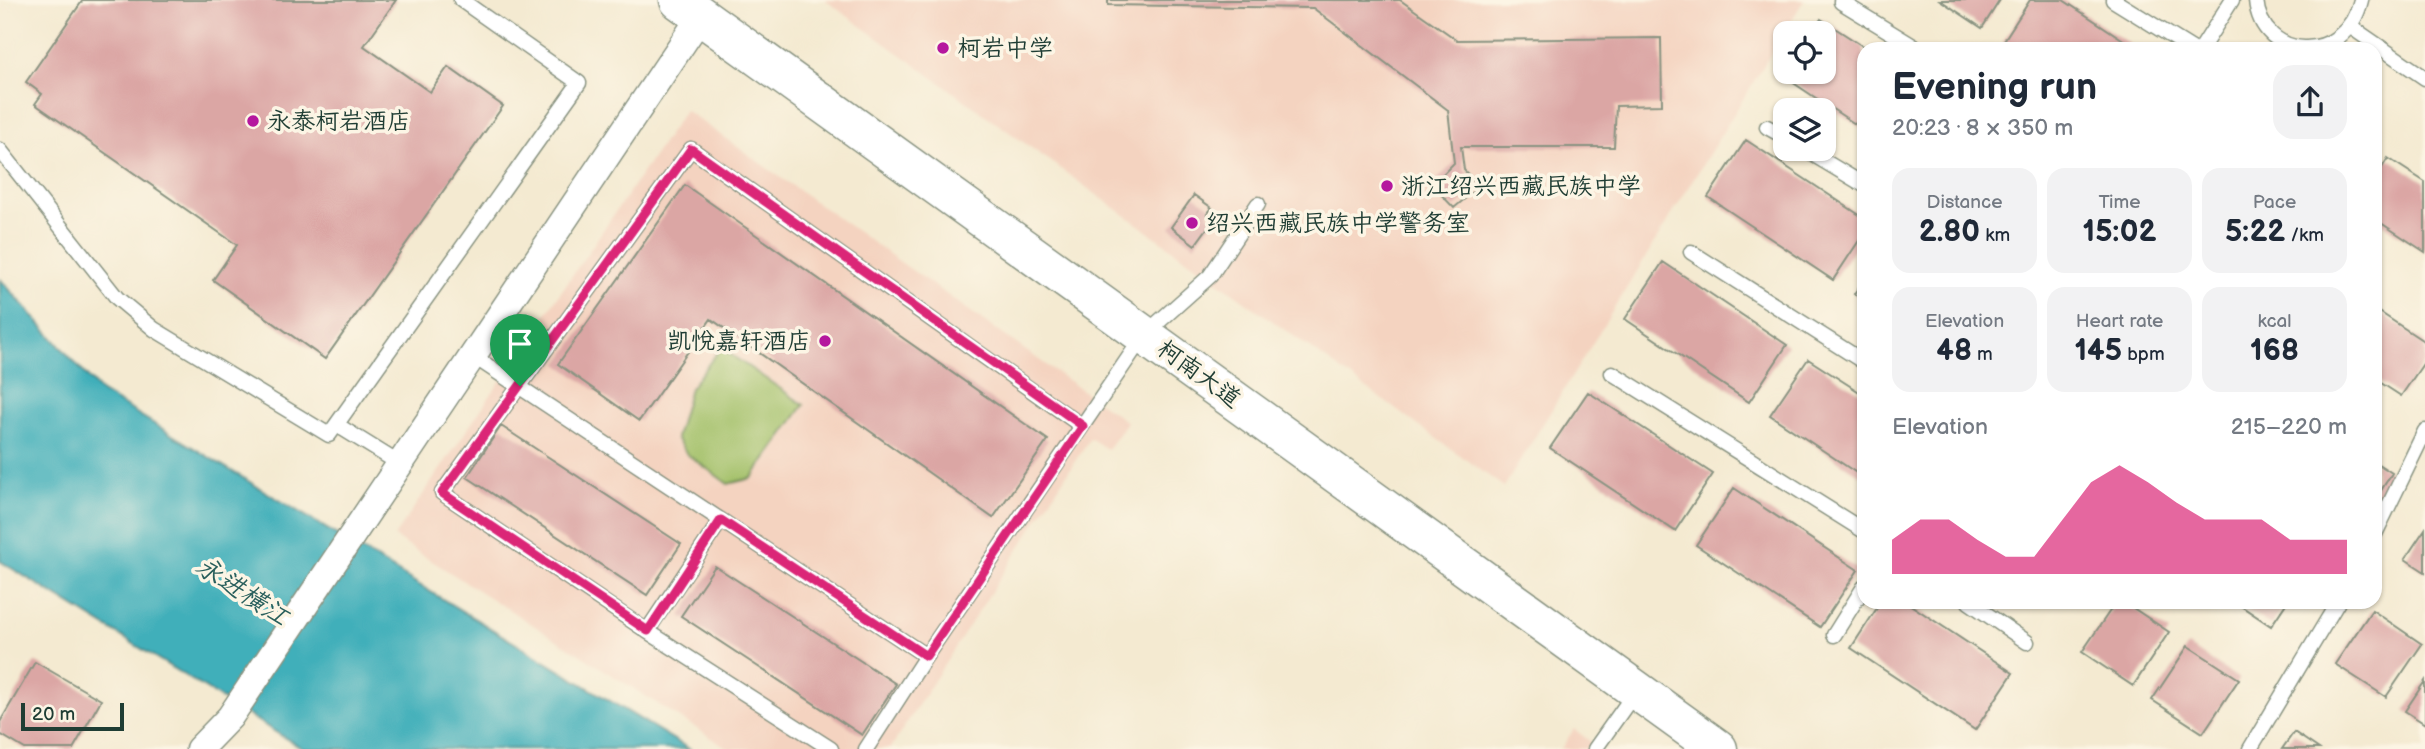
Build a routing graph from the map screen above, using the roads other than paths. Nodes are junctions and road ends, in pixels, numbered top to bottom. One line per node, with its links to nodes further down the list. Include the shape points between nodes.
1 (461, 0): 29 (lane, via 579,83)
2 (2113, 0): 10 (lane)
3 (2232, 0): 11 (lane)
4 (2256, 0): 12 (lane, via 2263,24)
5 (2361, 0): 8 (lane)
6 (1841, 2): 9 (lane)
7 (690, 8): 24 (main road, 柯南大道); 25 (street)
8 (2351, 27): 13 (lane); 14 (lane)
9 (1907, 42)
10 (2181, 42)
11 (2205, 42)
12 (2284, 42)
13 (2333, 42)
14 (2373, 42)
15 (2382, 48): 16 (lane)
16 (2425, 78)
17 (1767, 127): 18 (lane)
18 (1773, 130)
19 (0, 150): 29 (lane, via 117,298 154,329 329,435)
20 (1824, 161): 21 (lane)
21 (1857, 181)
22 (1258, 204): 24 (lane, via 1210,276)
23 (1691, 252): 26 (lane)
24 (1144, 335): 30 (lane); 43 (main road, 柯南大道)
25 (473, 356): 28 (lane); 32 (street)
26 (1857, 358)
27 (1612, 373): 35 (lane)
28 (520, 386): 30 (lane, via 691,149); 33 (lane); 39 (lane, via 442,493)
29 (337, 425): 32 (lane)
30 (1083, 426): 42 (lane)
31 (2425, 431): 34 (lane)
32 (400, 464): 45 (street, via 230,717)
33 (721, 520): 39 (lane); 42 (lane)
34 (2382, 520)
35 (1857, 527)
36 (1857, 598): 40 (lane)
37 (1979, 609): 41 (lane)
38 (2334, 609): 49 (lane)
39 (648, 631): 46 (lane)
40 (1834, 635)
41 (2026, 642)
42 (926, 656): 47 (lane)
43 (1637, 690): 44 (lane); 48 (main road, 柯南大道)
44 (1594, 748)
45 (200, 749)
46 (831, 749)
47 (866, 749)
48 (1718, 749)
49 (2250, 749)

